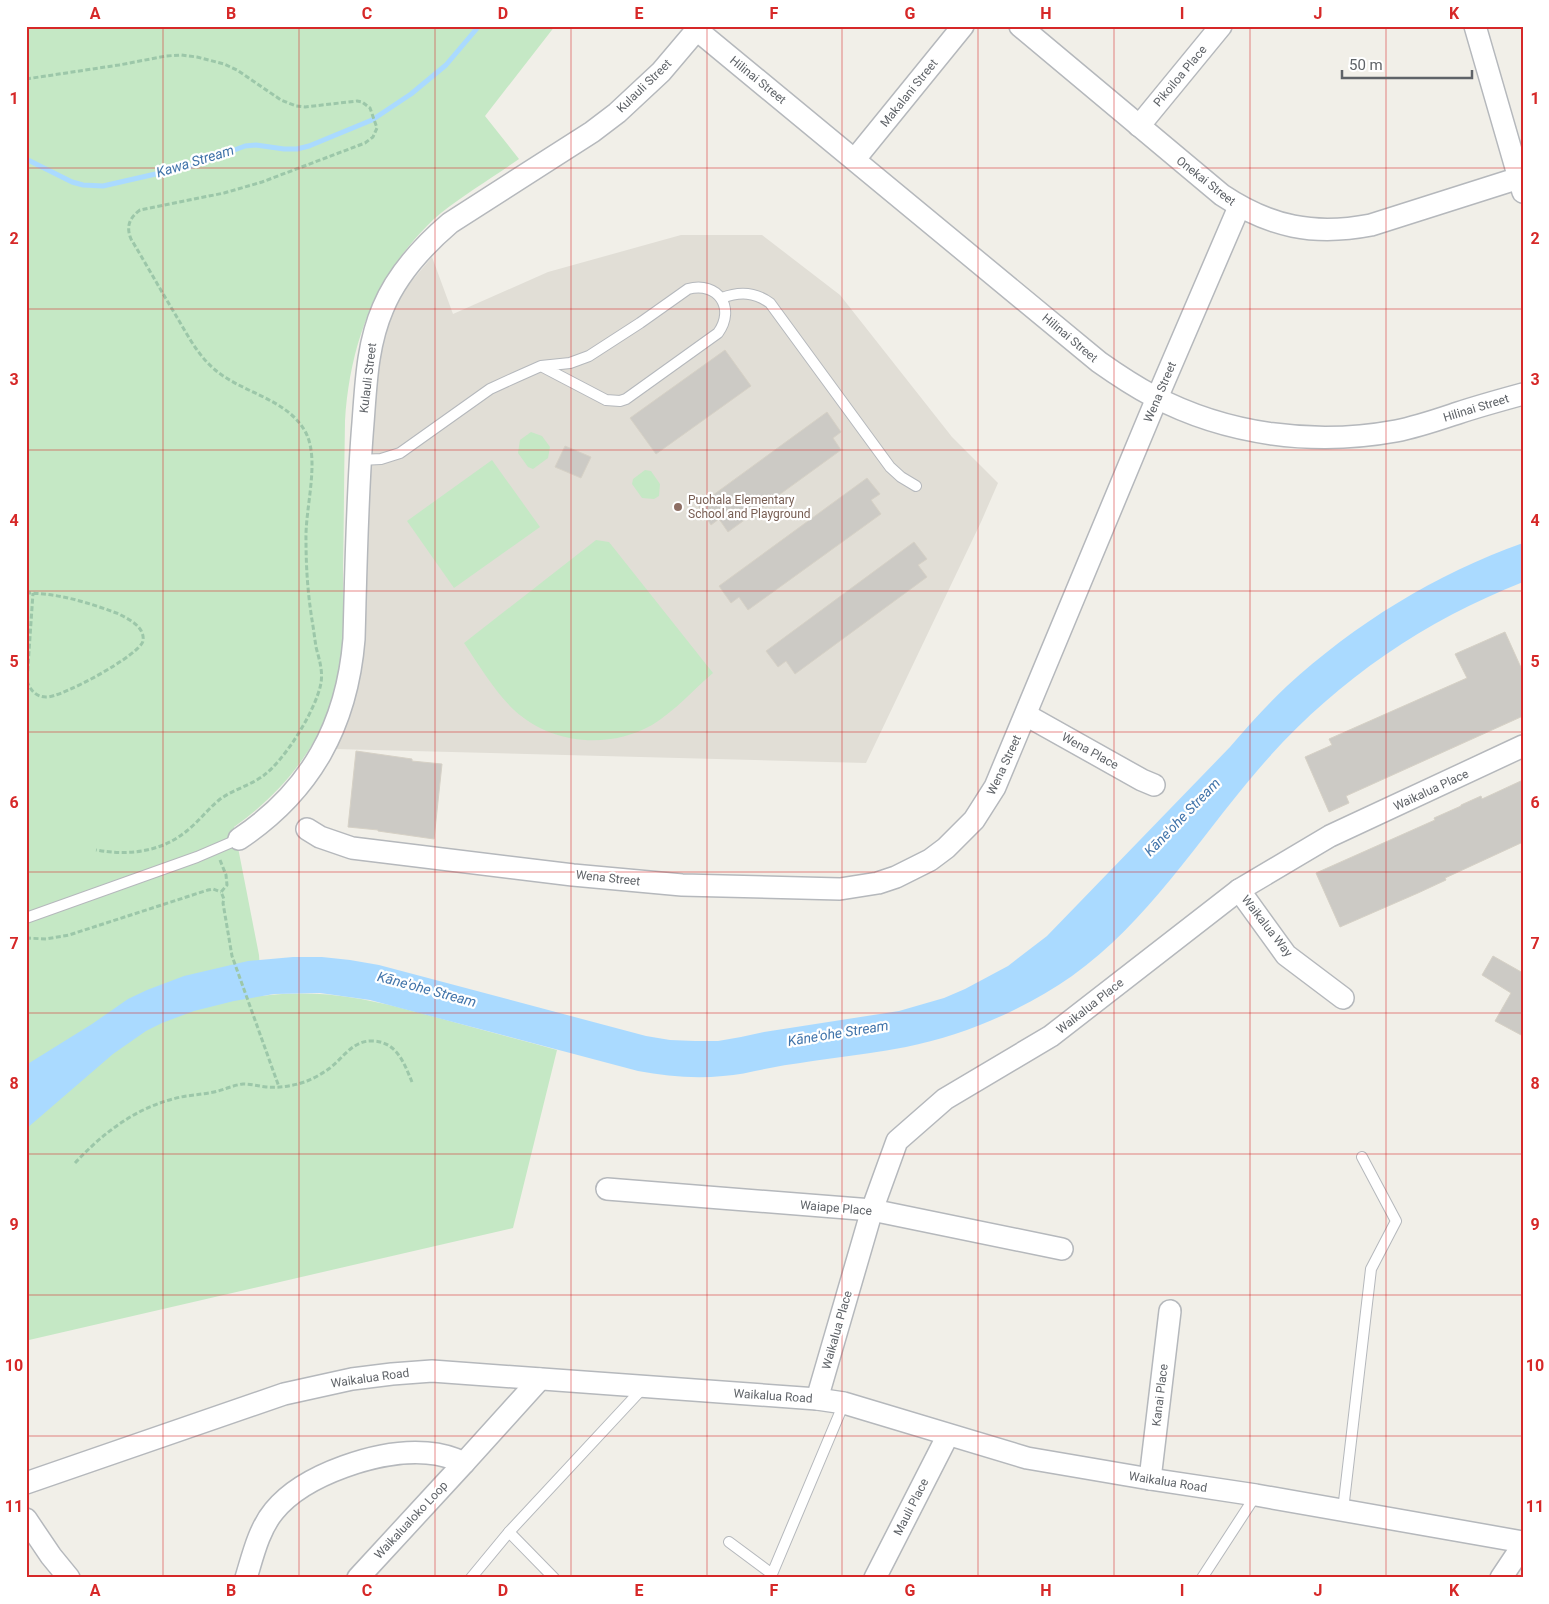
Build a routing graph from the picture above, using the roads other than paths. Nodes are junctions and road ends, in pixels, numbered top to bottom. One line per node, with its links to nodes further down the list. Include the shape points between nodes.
1 (963, 26): 7 (street, Makalani Street)
2 (1020, 26): 6 (street, Onekai Street)
3 (1221, 26): 6 (street, Pikoiloa Place)
4 (1475, 26): 8 (street)
5 (699, 28): 7 (street, Hilinai Street); 14 (street, Kulauli Street, via 661,72 617,113 450,223 404,270 383,308 370,350)
6 (1139, 126): 9 (street, Onekai Street)
7 (855, 159): 13 (street, Hilinai Street, via 1099,362)
8 (1521, 185): 9 (street, Onekai Street, via 1353,228 1298,228)
9 (1239, 207): 13 (street, Wena Street)
10 (722, 298): 11 (lane, via 709,289 688,289 589,356 570,363); 11 (lane, via 725,319 718,333 626,399 606,400); 15 (lane, via 748,294 770,304 890,466)
11 (541, 366): 14 (lane, via 490,389 400,453 387,458)
12 (1523, 394): 13 (street, Hilinai Street, via 1404,429 1336,437 1289,436 1242,429 1182,410)
13 (1157, 398): 16 (street, Wena Street)
14 (360, 460): 20 (street, Kulauli Street, via 353,648 340,713 320,756 296,790 271,815)
15 (916, 486)
16 (1026, 715): 18 (street, Wena Place); 19 (street, Wena Street, via 995,787 974,820 930,860 878,883 859,887 821,890 682,885 583,876 352,848)
17 (1523, 746): 21 (street, Waikalua Place, via 1330,836)
18 (1154, 785)
19 (307, 829)
20 (239, 839): 22 (lane)
21 (1239, 890): 23 (street, Waikalua Way, via 1286,955); 26 (street, Waikalua Place, via 1051,1036 945,1099 897,1141)
22 (26, 918)
23 (1343, 998)
24 (1362, 1157): 38 (lane, via 1396,1221 1371,1269)
25 (607, 1189): 26 (street, Waiape Place)
26 (872, 1210): 27 (street, Waiape Place); 31 (street, Waikalua Place)
27 (1062, 1249)
28 (1170, 1311): 35 (street, Kanai Place)
29 (540, 1379): 30 (street, Waikalua Road); 34 (street, Waikalualoko Loop); 36 (street, Waikalua Road, via 432,1371 318,1385 251,1404)
30 (644, 1387): 31 (street, Waikalua Road); 40 (lane)
31 (817, 1399): 32 (street, Waikalua Road)
32 (844, 1403): 33 (street, Waikalua Road); 41 (lane, via 772,1574)
33 (948, 1436): 35 (street, Waikalua Road, via 1027,1458); 48 (street, Mauli Place)
34 (464, 1463): 44 (street, via 437,1454 401,1454 360,1462 323,1475 294,1492 272,1513); 45 (street, Waikalualoko Loop)
35 (1150, 1480): 37 (street, Waikalua Road)
36 (26, 1483)
37 (1256, 1495): 38 (street, Waikalua Road); 49 (lane)
38 (1343, 1510): 42 (street, Waikalua Road)
39 (26, 1519): 43 (street)
40 (509, 1532): 46 (lane); 47 (lane)
41 (730, 1542)
42 (1523, 1543): 50 (street)
43 (69, 1578)
44 (246, 1578)
45 (358, 1578)
46 (470, 1578)
47 (554, 1578)
48 (875, 1578)
49 (1202, 1578)
50 (1501, 1578)

